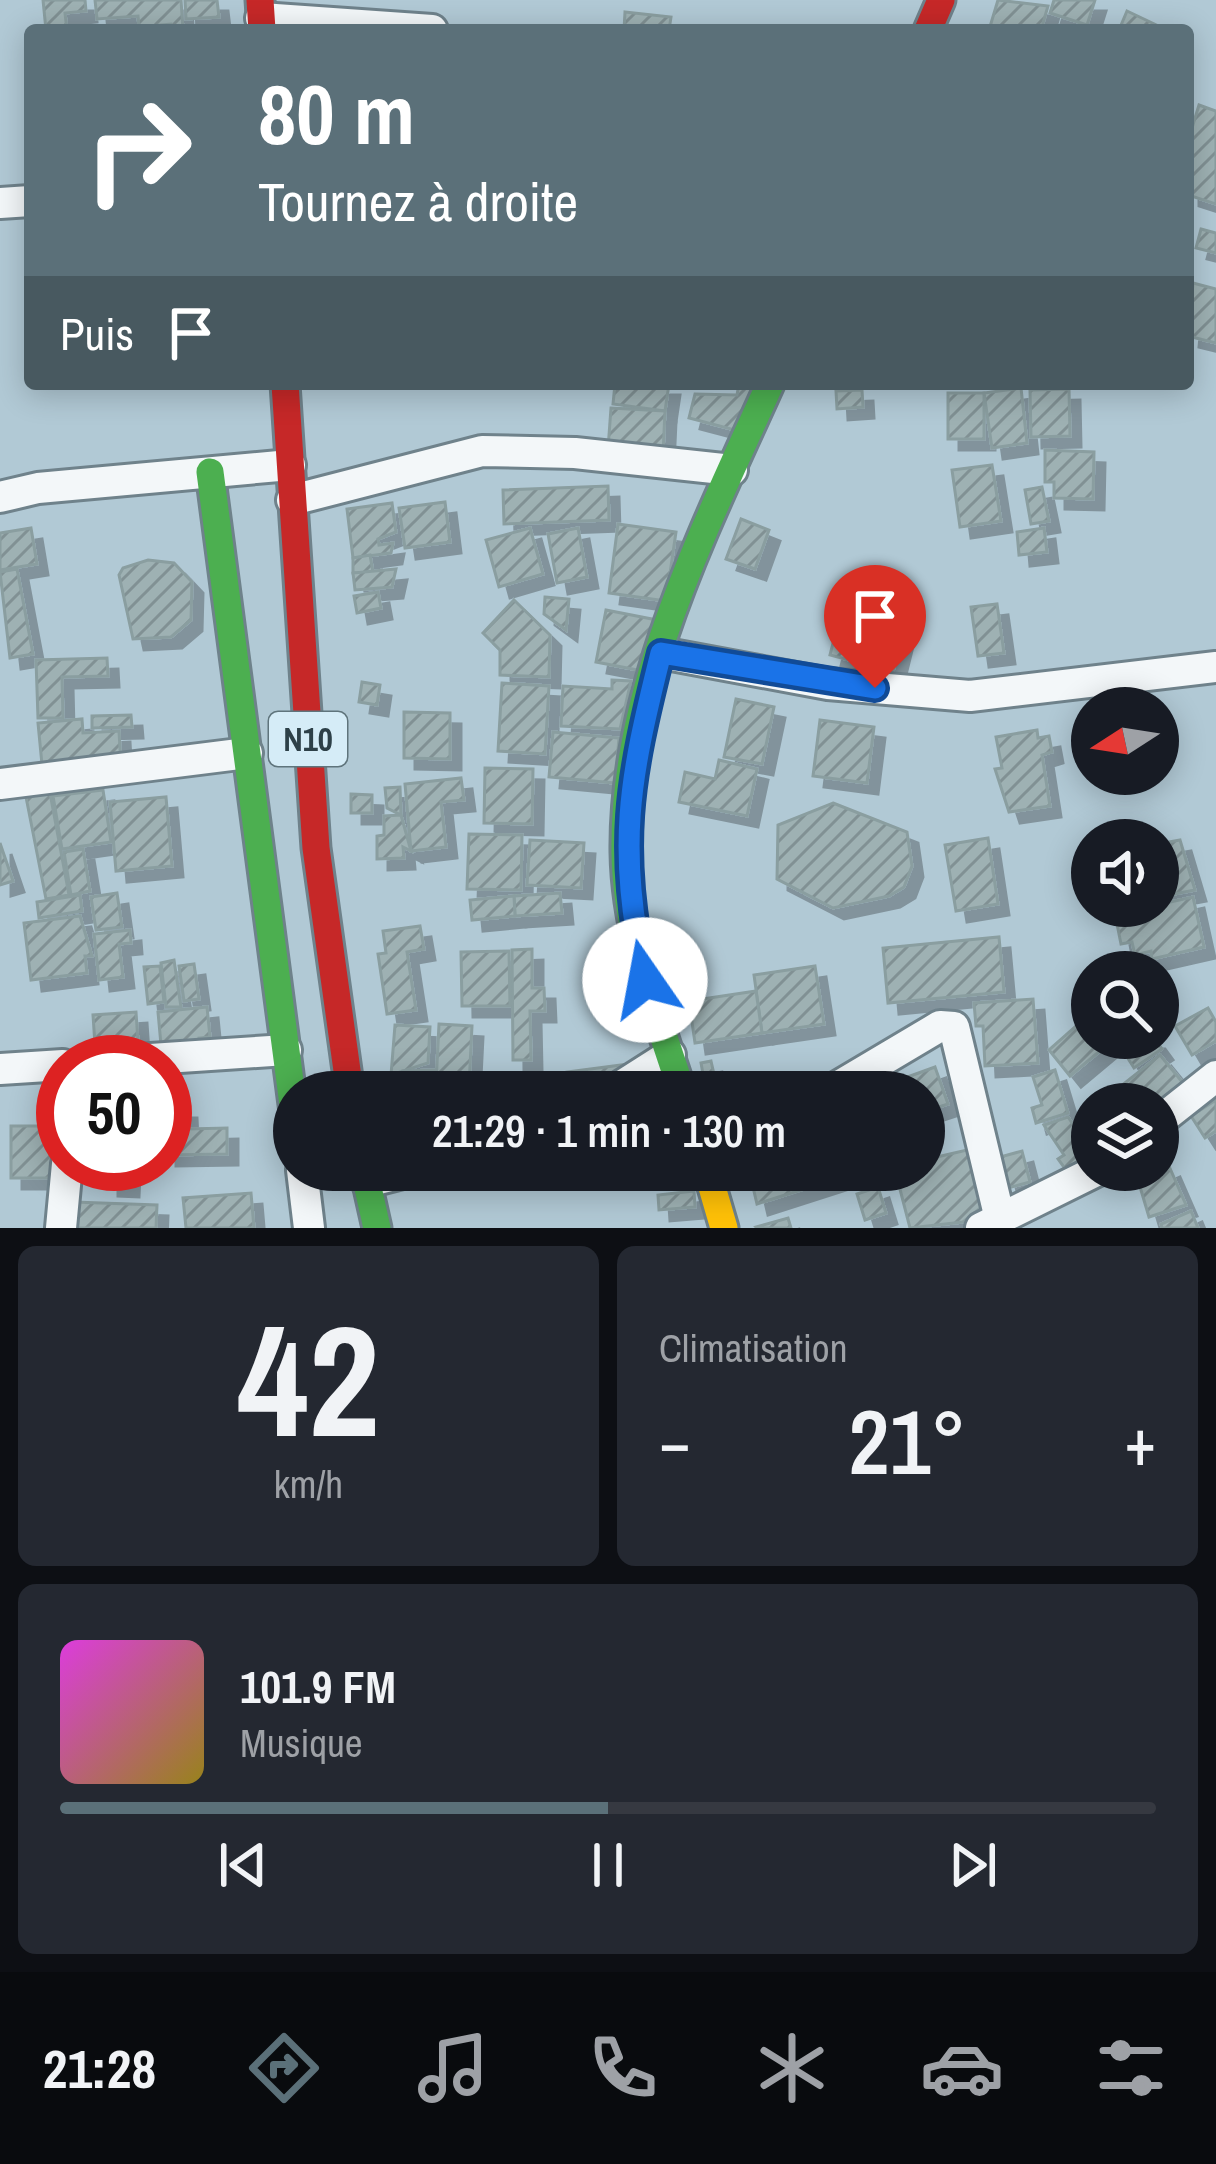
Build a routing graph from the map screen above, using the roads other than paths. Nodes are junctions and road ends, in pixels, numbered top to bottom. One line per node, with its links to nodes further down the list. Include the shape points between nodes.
1 (261, 16): 2 (street)
2 (359, 24)
3 (285, 390): 5 (main road, N10)
4 (767, 390): 6 (main road)
5 (290, 465): 7 (street); 9 (main road, N10)
6 (732, 470): 9 (street, via 482,452); 10 (main road)
7 (210, 472): 8 (street); 12 (main road)
8 (0, 496)
9 (292, 500): 20 (main road, N10, via 316,848)
10 (661, 653): 11 (street, via 828,684 970,696); 15 (main road, via 630,776 625,850 640,958)
11 (1216, 667)
12 (247, 752): 13 (street); 14 (main road)
13 (0, 784)
14 (286, 1050): 16 (street); 19 (main road)
15 (670, 1055): 21 (street); 22 (main road)
16 (192, 1056)
17 (36, 1067): 18 (street)
18 (0, 1069)
19 (289, 1071)
20 (347, 1071)
21 (645, 1071)
22 (675, 1071)
23 (864, 1071): 31 (street, via 940,1025 954,1027)
24 (1216, 1076): 25 (street)
25 (1179, 1105)
26 (1071, 1184): 31 (street)
27 (64, 1191): 32 (street)
28 (305, 1191): 33 (street)
29 (368, 1191): 34 (main road)
30 (713, 1191): 35 (main road)
31 (990, 1224)
32 (61, 1228)
33 (309, 1228)
34 (377, 1228)
35 (724, 1228)

